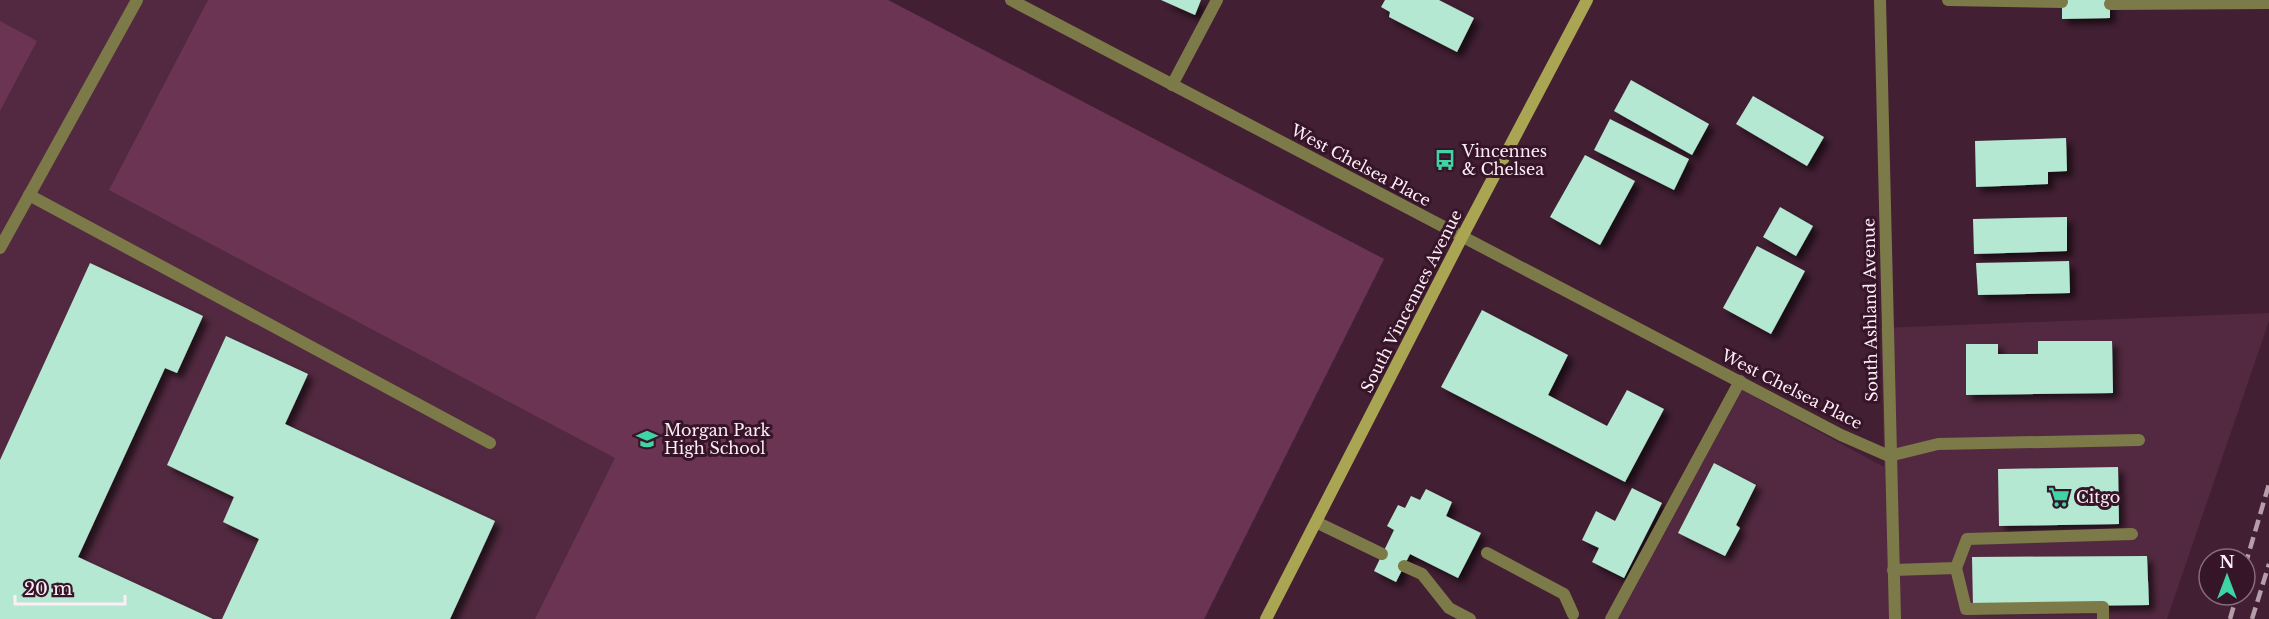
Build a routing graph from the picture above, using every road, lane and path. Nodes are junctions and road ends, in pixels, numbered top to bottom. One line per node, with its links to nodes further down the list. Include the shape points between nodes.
1 (136, 0): 11 (street)
2 (1011, 0): 10 (street, West Chelsea Place)
3 (1217, 0): 10 (street)
4 (1587, 0): 12 (main road, South Vincennes Avenue)
5 (1880, 0): 17 (street, South Ashland Avenue)
6 (1948, 0): 7 (street)
7 (2062, 2)
8 (2269, 3): 9 (street)
9 (2110, 4)
10 (1172, 85): 12 (street, West Chelsea Place)
11 (29, 195): 13 (street); 16 (street)
12 (1462, 237): 14 (street, West Chelsea Place); 18 (main road, South Vincennes Avenue)
13 (0, 248)
14 (1740, 381): 17 (street, West Chelsea Place); 29 (street)
15 (2139, 440): 17 (street, via 1938,444)
16 (490, 443)
17 (1889, 456): 24 (street, South Ashland Avenue)
18 (1316, 522): 21 (street); 27 (main road, South Vincennes Avenue)
19 (2132, 534): 23 (street, via 1968,539)
20 (1486, 553): 26 (street, via 1563,594)
21 (1382, 554)
22 (1404, 566): 28 (street, via 1422,574 1449,609)
23 (1956, 568): 24 (street); 25 (street, via 1966,609)
24 (1893, 570): 30 (street, South Ashland Avenue)
25 (1996, 614): 31 (street, via 2103,607)
26 (1574, 617)
27 (1266, 619)
28 (1470, 619)
29 (1611, 619)
30 (1895, 619)
31 (2103, 619)

